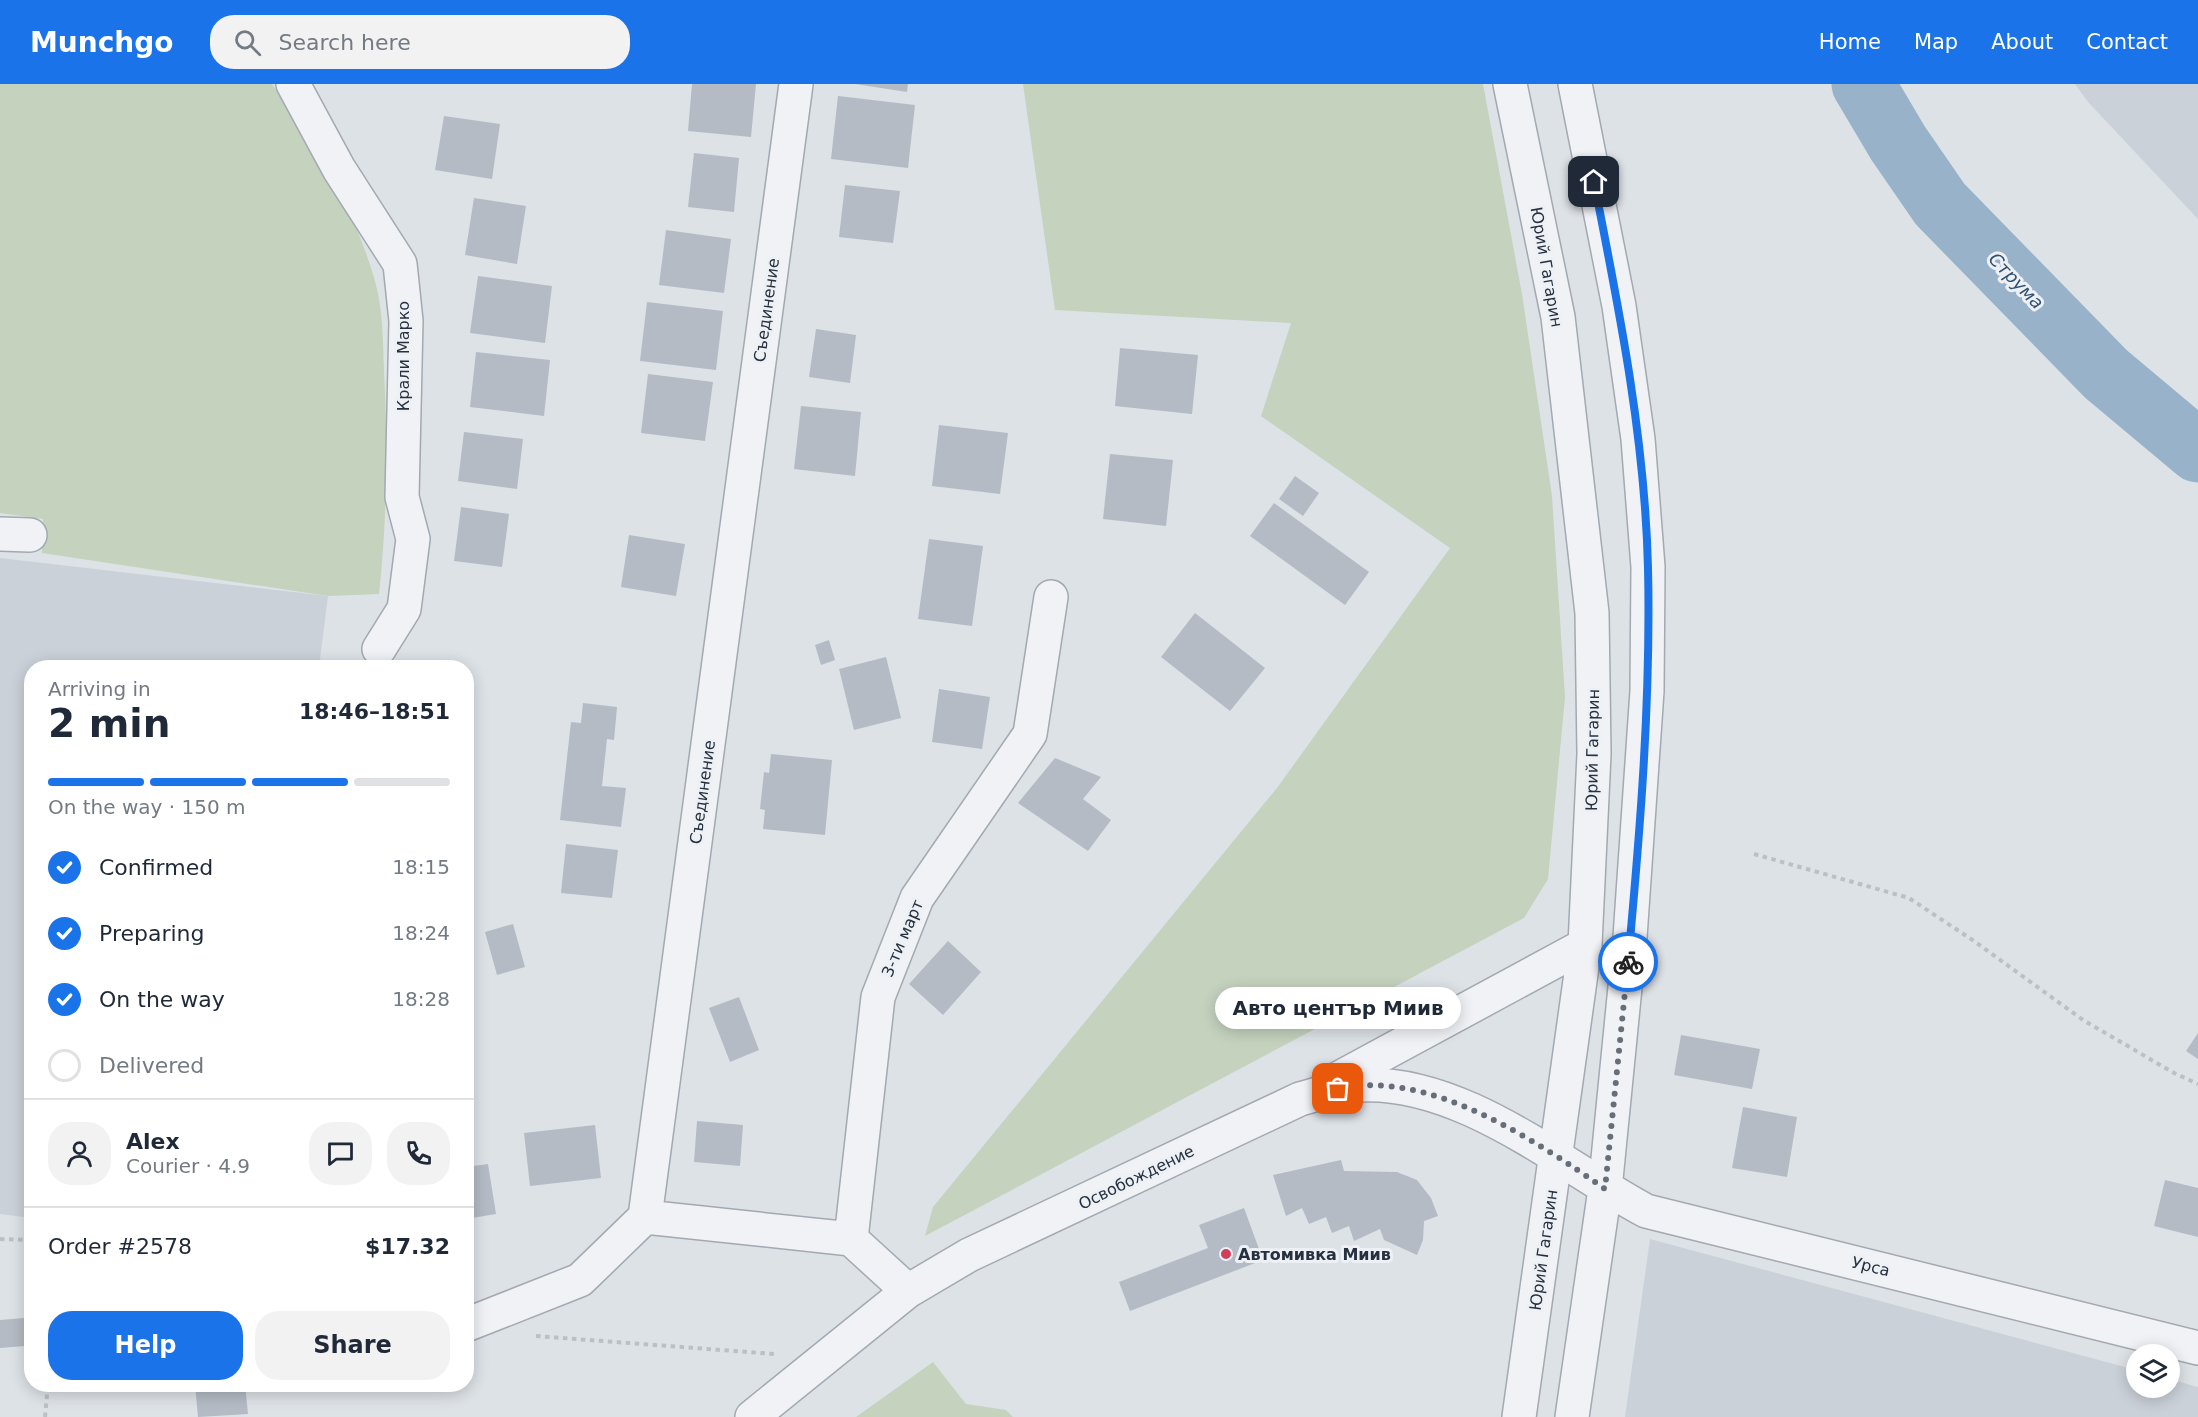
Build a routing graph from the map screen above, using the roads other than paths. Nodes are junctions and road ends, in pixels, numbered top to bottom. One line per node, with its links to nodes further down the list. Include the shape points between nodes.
1 (293, 84): 6 (street, Крали Марко, via 339,169 400,264 406,321 402,497 413,539 404,609)
2 (796, 84): 11 (street, Съединение)
3 (1510, 84): 7 (street, Юрий Гагарин, via 1558,317 1592,613 1594,754)
4 (1575, 84): 10 (street, via 1619,306 1638,439 1648,567 1647,691 1639,820)
5 (1051, 597): 12 (street, 3-ти март, via 1030,734 917,898 878,997)
6 (379, 649)
7 (1585, 945): 8 (street); 9 (street, Юрий Гагарин)
8 (1300, 1098): 9 (street, Освобождение, via 1357,1085 1396,1087 1440,1098 1480,1115); 13 (street, Освобождение, via 969,1255)
9 (1557, 1156): 10 (street, Урса); 17 (street, Юрий Гагарин)
10 (1605, 1189): 15 (street, Урса, via 1646,1211); 18 (street)
11 (645, 1217): 12 (street); 14 (street, via 580,1280)
12 (851, 1239): 13 (street)
13 (908, 1292): 16 (street, Освобождение)
14 (474, 1322)
15 (2198, 1348)
16 (752, 1417)
17 (1519, 1417)
18 (1572, 1417)

